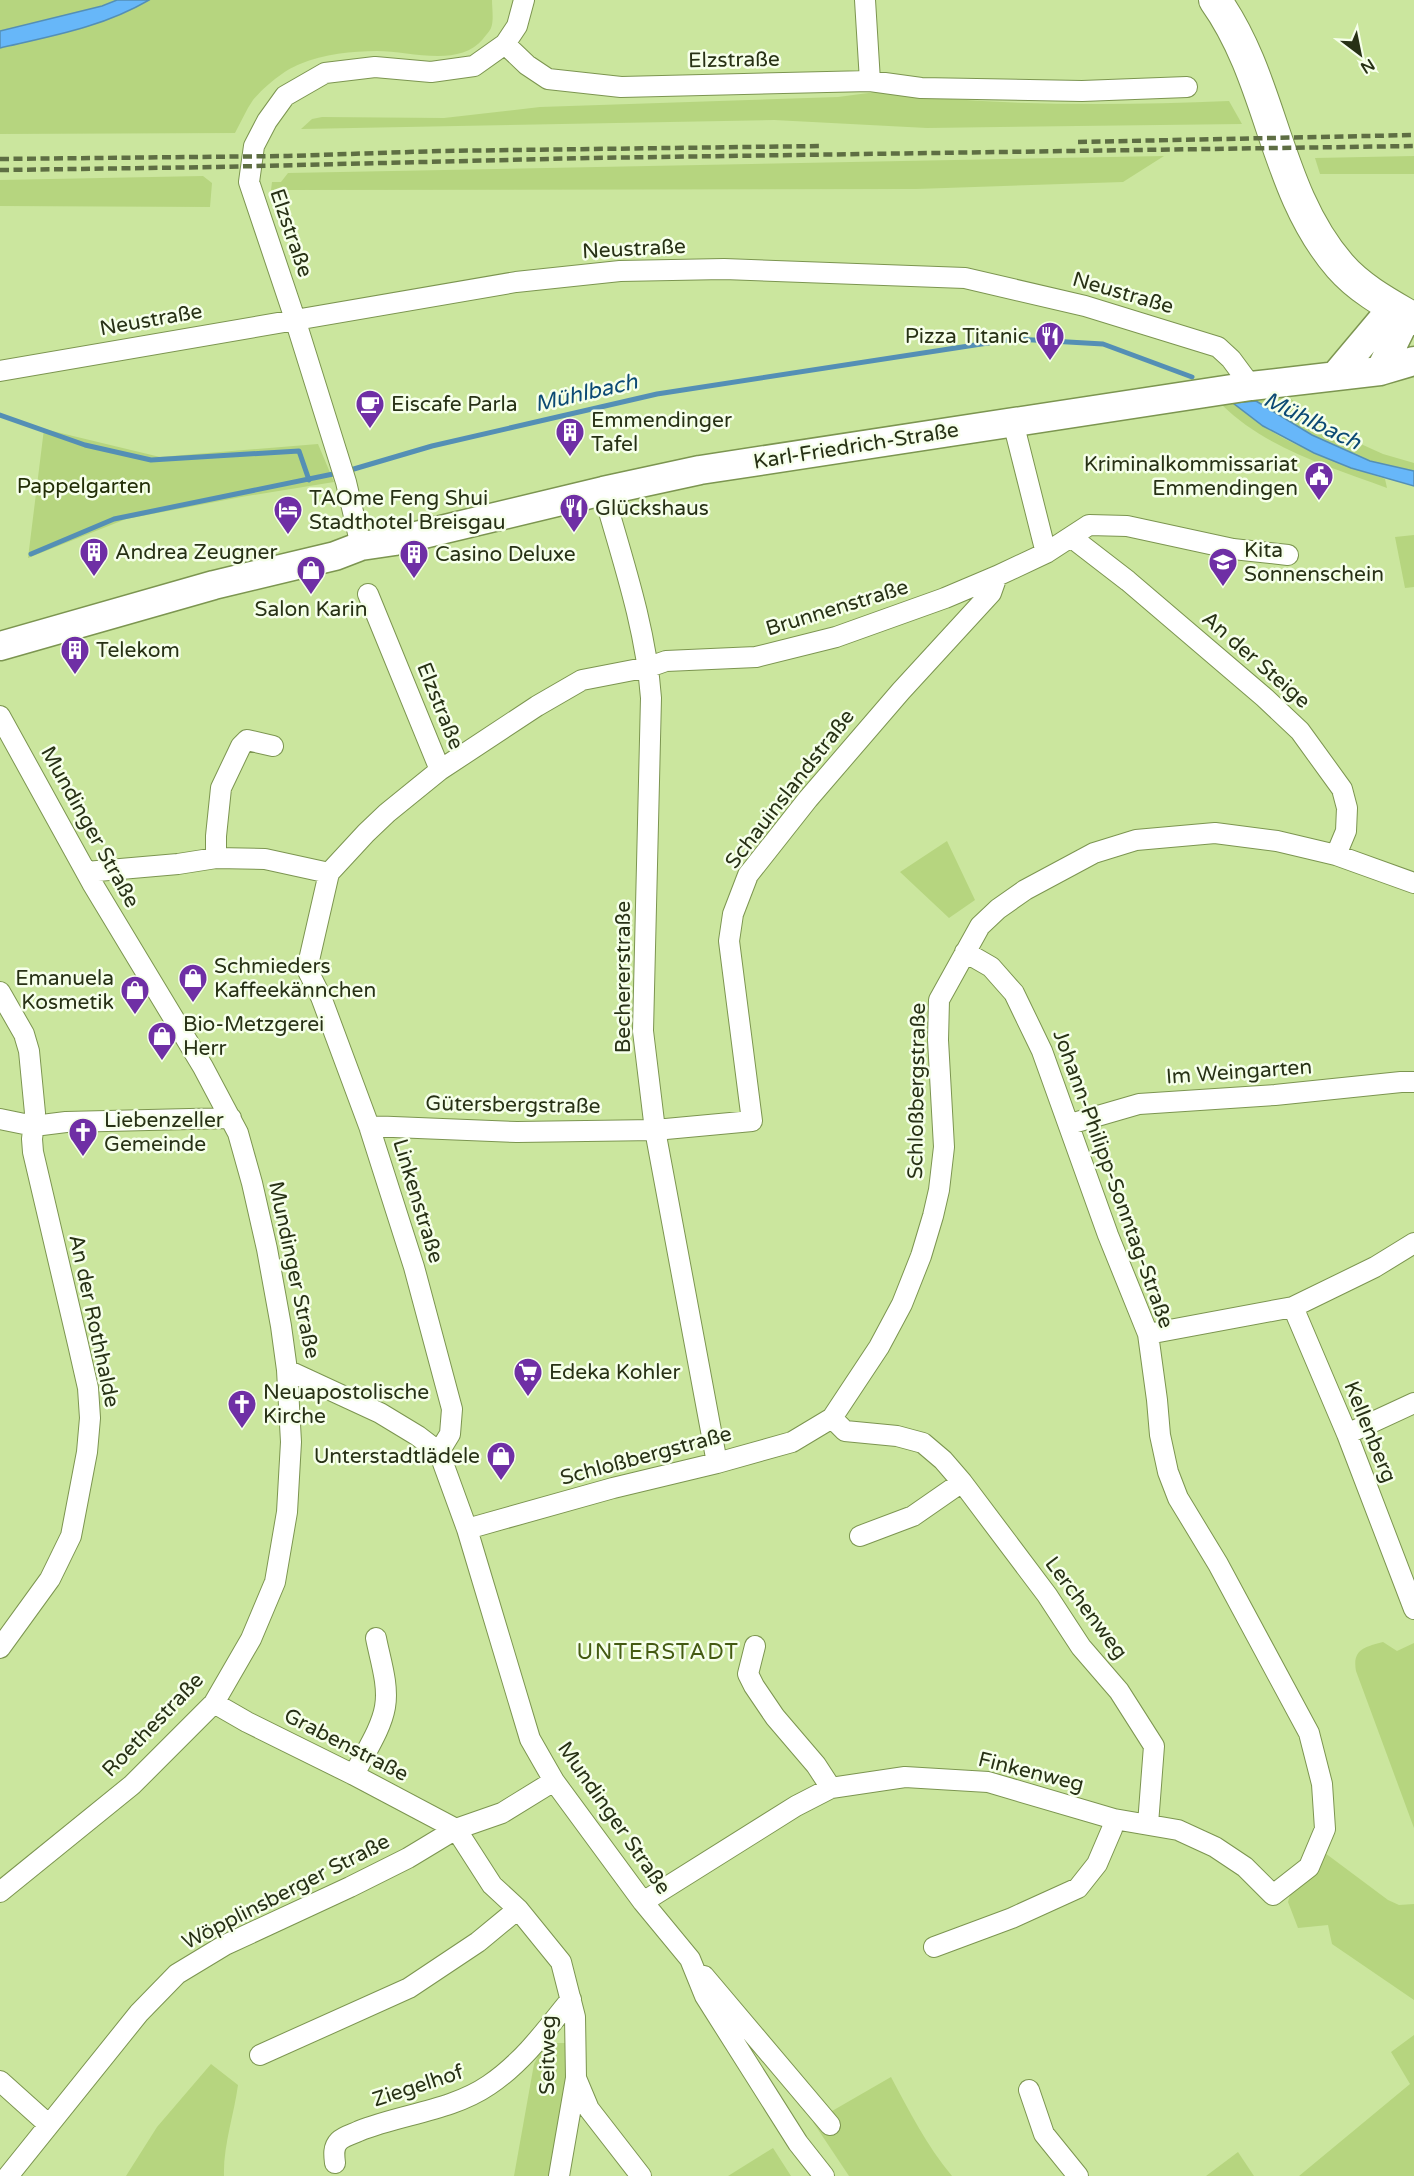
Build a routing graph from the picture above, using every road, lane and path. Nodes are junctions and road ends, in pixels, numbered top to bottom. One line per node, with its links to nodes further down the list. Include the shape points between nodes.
1 (524, 0): 4 (street, Elzstraße, via 518,26)
2 (865, 0): 5 (street)
3 (1215, 0): 7 (main road, via 1246,54 1291,183 1320,239 1341,267 1368,292)
4 (505, 44): 5 (street, Elzstraße, via 548,79 621,87); 8 (street, Elzstraße, via 474,66 431,72 375,66 325,73 285,96 254,146 249,182)
5 (870, 81): 6 (street, Elzstraße, via 921,88 1082,91)
6 (1187, 87)
7 (1404, 313): 11 (street); 12 (street)
8 (295, 319): 10 (street, Neustraße); 13 (street, Neustraße, via 516,282 620,271 724,269 965,278 1085,306 1218,347); 17 (street, Elzstraße, via 346,482)
9 (1414, 361): 11 (street, Karl-Friedrich-Straße)
10 (0, 371)
11 (1380, 371): 12 (street, Karl-Friedrich-Straße)
12 (1335, 376): 13 (street, Karl-Friedrich-Straße)
13 (1251, 386): 14 (street, Karl-Friedrich-Straße)
14 (1013, 422): 15 (street, Karl-Friedrich-Straße, via 700,470); 18 (street)
15 (603, 491): 17 (street, Karl-Friedrich-Straße); 23 (street, Bechererstraße)
16 (1071, 537): 18 (street, Brunnenstraße); 19 (street, Brunnenstraße, via 1089,525 1127,526 1233,549); 27 (street, An der Steige, via 1136,587 1300,731 1342,789 1347,808 1346,831)
17 (361, 546): 22 (street, Karl-Friedrich-Straße)
18 (1046, 553): 20 (street, Brunnenstraße)
19 (1288, 555)
20 (997, 576): 23 (street, Brunnenstraße, via 836,637 756,657 666,661); 40 (street, Schauinslandstraße, via 991,593 901,691 748,875 733,914 729,941 752,1121)
21 (368, 594): 26 (street, Elzstraße)
22 (0, 646)
23 (649, 667): 26 (street, Brunnenstraße, via 582,680); 40 (street, Bechererstraße, via 643,1031)
24 (0, 716): 29 (street, Mundinger Straße)
25 (273, 746): 28 (street, via 247,740 241,746 221,788)
26 (440, 770): 30 (street, Brunnenstraße, via 387,813)
27 (1336, 855): 31 (street, Schloßbergstraße); 32 (street, Schloßbergstraße, via 1277,841 1215,833 1136,840 1094,853 1025,890 980,926)
28 (216, 858): 29 (street); 30 (street, via 265,859)
29 (86, 872): 35 (street, Mundinger Straße)
30 (329, 873): 39 (street, Linkenstraße, via 307,969)
31 (1414, 883)
32 (965, 952): 37 (street, Johann-Philipp-Sonntag-Straße, via 990,967 1014,993); 46 (street, Schloßbergstraße, via 939,1000 944,1147 933,1216 902,1304)
33 (0, 992): 38 (street, An der Rothhalde, via 24,1034 29,1051)
34 (1414, 1082): 37 (street, Im Weingarten, via 1139,1104)
35 (231, 1118): 38 (street); 44 (street, Mundinger Straße, via 262,1227)
36 (0, 1119): 38 (street)
37 (1070, 1124): 43 (street, Johann-Philipp-Sonntag-Straße, via 1108,1235)
38 (34, 1126): 56 (street, An der Rothhalde, via 33,1152 88,1388 90,1418 71,1536 51,1579)
39 (369, 1126): 40 (street, Gütersbergstraße, via 517,1132); 48 (street, Linkenstraße, via 414,1267 452,1409 450,1434)
40 (655, 1130): 49 (street, Bechererstraße)
41 (1414, 1243): 42 (street)
42 (1293, 1307): 43 (street); 47 (street, Kellenberg)
43 (1148, 1334): 65 (street, Johann-Philipp-Sonntag-Straße, via 1160,1435 1171,1480 1308,1733 1322,1784 1325,1829 1309,1867)
44 (287, 1370): 48 (street, Mundinger Straße, via 380,1413); 57 (street, Roethestraße, via 291,1442 288,1512 275,1582 251,1640)
45 (1414, 1403): 47 (street)
46 (832, 1418): 49 (street, Schloßbergstraße, via 792,1442); 50 (street, Lerchenweg, via 845,1431 923,1443)
47 (1347, 1434): 53 (street, Kellenberg)
48 (439, 1452): 51 (street, Mundinger Straße)
49 (717, 1463): 51 (street, Schloßbergstraße)
50 (962, 1482): 52 (street, via 913,1516); 62 (street, Lerchenweg, via 1081,1647 1119,1691 1154,1746)
51 (467, 1529): 59 (street, Mundinger Straße, via 530,1738)
52 (860, 1536)
53 (1414, 1609)
54 (376, 1638): 58 (street, via 385,1706)
55 (755, 1646): 60 (street, via 748,1674 754,1686)
56 (0, 1648)
57 (214, 1703): 58 (street, Grabenstraße); 64 (street, Roethestraße, via 132,1785)
58 (354, 1775): 63 (street, Grabenstraße)
59 (554, 1781): 63 (street, Wöpplinsberger Straße, via 502,1813); 66 (street, Mundinger Straße)
60 (831, 1788): 61 (street, Finkenweg, via 904,1777 988,1782); 66 (street, Finkenweg)
61 (1114, 1819): 62 (street, Finkenweg); 68 (street, via 1097,1864 1078,1888)
62 (1148, 1824): 65 (street, Finkenweg, via 1178,1830 1215,1847 1245,1867)
63 (456, 1829): 67 (street, Seitweg, via 492,1885); 75 (street, Wöpplinsberger Straße, via 408,1858 225,1945 177,1974 139,2013)
64 (0, 1892)
65 (1273, 1895)
66 (643, 1902): 69 (street, Mundinger Straße)
67 (518, 1909): 70 (street, Seitweg, via 561,1962); 71 (street, via 478,1942 409,1988)
68 (934, 1947)
69 (690, 1959): 76 (street, Mundinger Straße); 81 (street, Mundinger Straße, via 705,1996 798,2143)
70 (571, 1999): 72 (street, Seitweg); 77 (street, Ziegelhof, via 538,2040 491,2084 454,2102 340,2140 334,2147)
71 (260, 2055)
72 (576, 2078): 79 (street, Seitweg); 80 (street, via 589,2109)
73 (0, 2081): 75 (street)
74 (1029, 2090): 82 (street, via 1044,2134)
75 (49, 2125): 78 (street, Wöpplinsberger Straße)
76 (830, 2125)
77 (335, 2163)
78 (8, 2176)
79 (559, 2176)
80 (641, 2176)
81 (824, 2176)
82 (1078, 2176)

